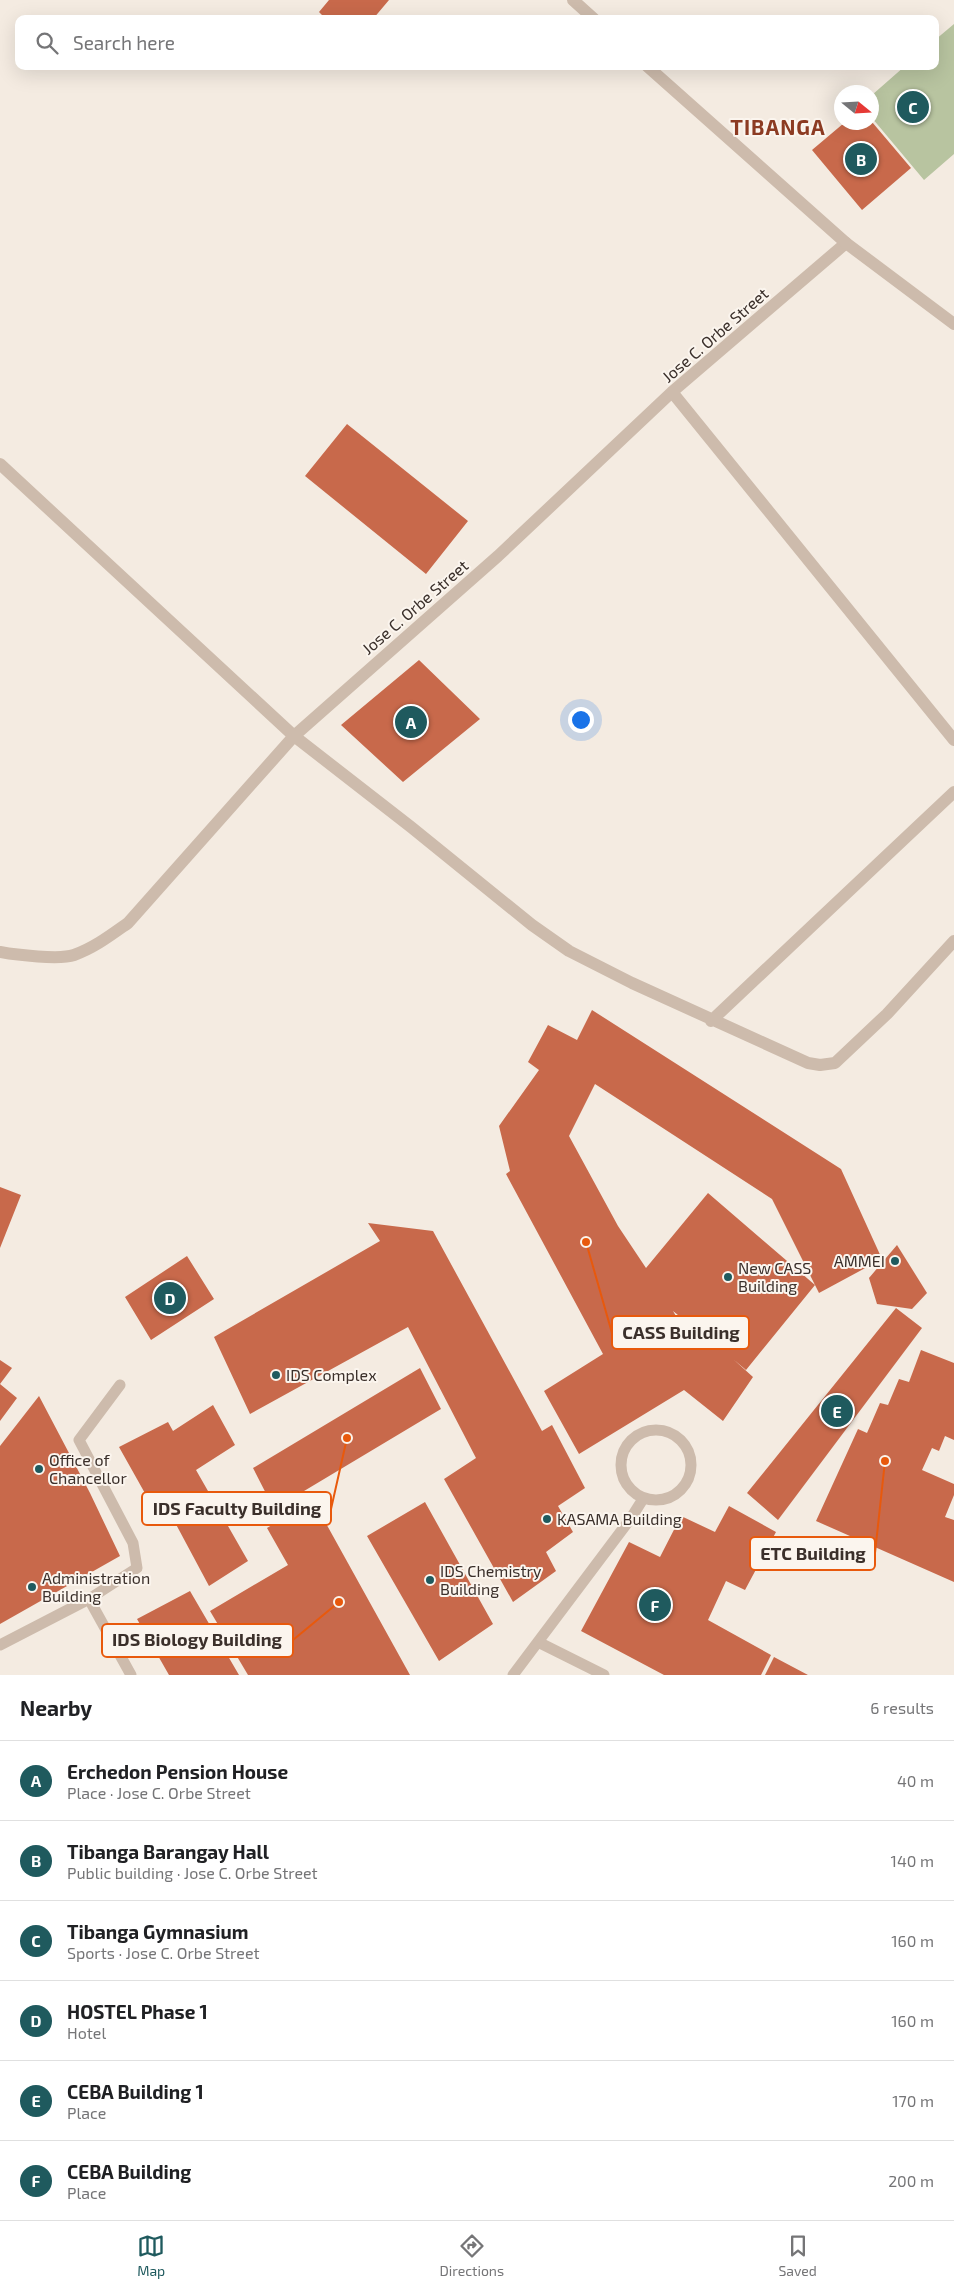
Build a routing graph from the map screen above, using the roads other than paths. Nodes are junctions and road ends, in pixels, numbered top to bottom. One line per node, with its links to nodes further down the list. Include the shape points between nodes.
1 (572, 0): 2 (street)
2 (589, 15)
3 (651, 70): 4 (street)
4 (846, 243): 5 (street); 6 (street, Jose C. Orbe Street)
5 (954, 324)
6 (672, 392): 8 (street, Jose C. Orbe Street, via 498,556); 9 (street)
7 (0, 464): 8 (street)
8 (294, 736): 12 (street, Jose C. Orbe Street, via 128,923 97,945 72,956); 13 (street, via 532,925 569,950)
9 (954, 740)
10 (954, 792): 13 (street)
11 (954, 941): 13 (street, via 887,1014 835,1063 808,1063)
12 (0, 952)
13 (711, 1021)
14 (120, 1385): 16 (lane, via 79,1440 133,1543 137,1568)
15 (643, 1499): 15 (lane, via 666,1500 677,1494 690,1474 691,1462 684,1446 672,1433 649,1430 630,1441 623,1451 621,1468 625,1484); 17 (lane)
16 (89, 1599): 18 (lane); 19 (lane)
17 (538, 1642): 20 (lane); 21 (lane)
18 (0, 1645)
19 (131, 1675)
20 (513, 1675)
21 (604, 1675)

